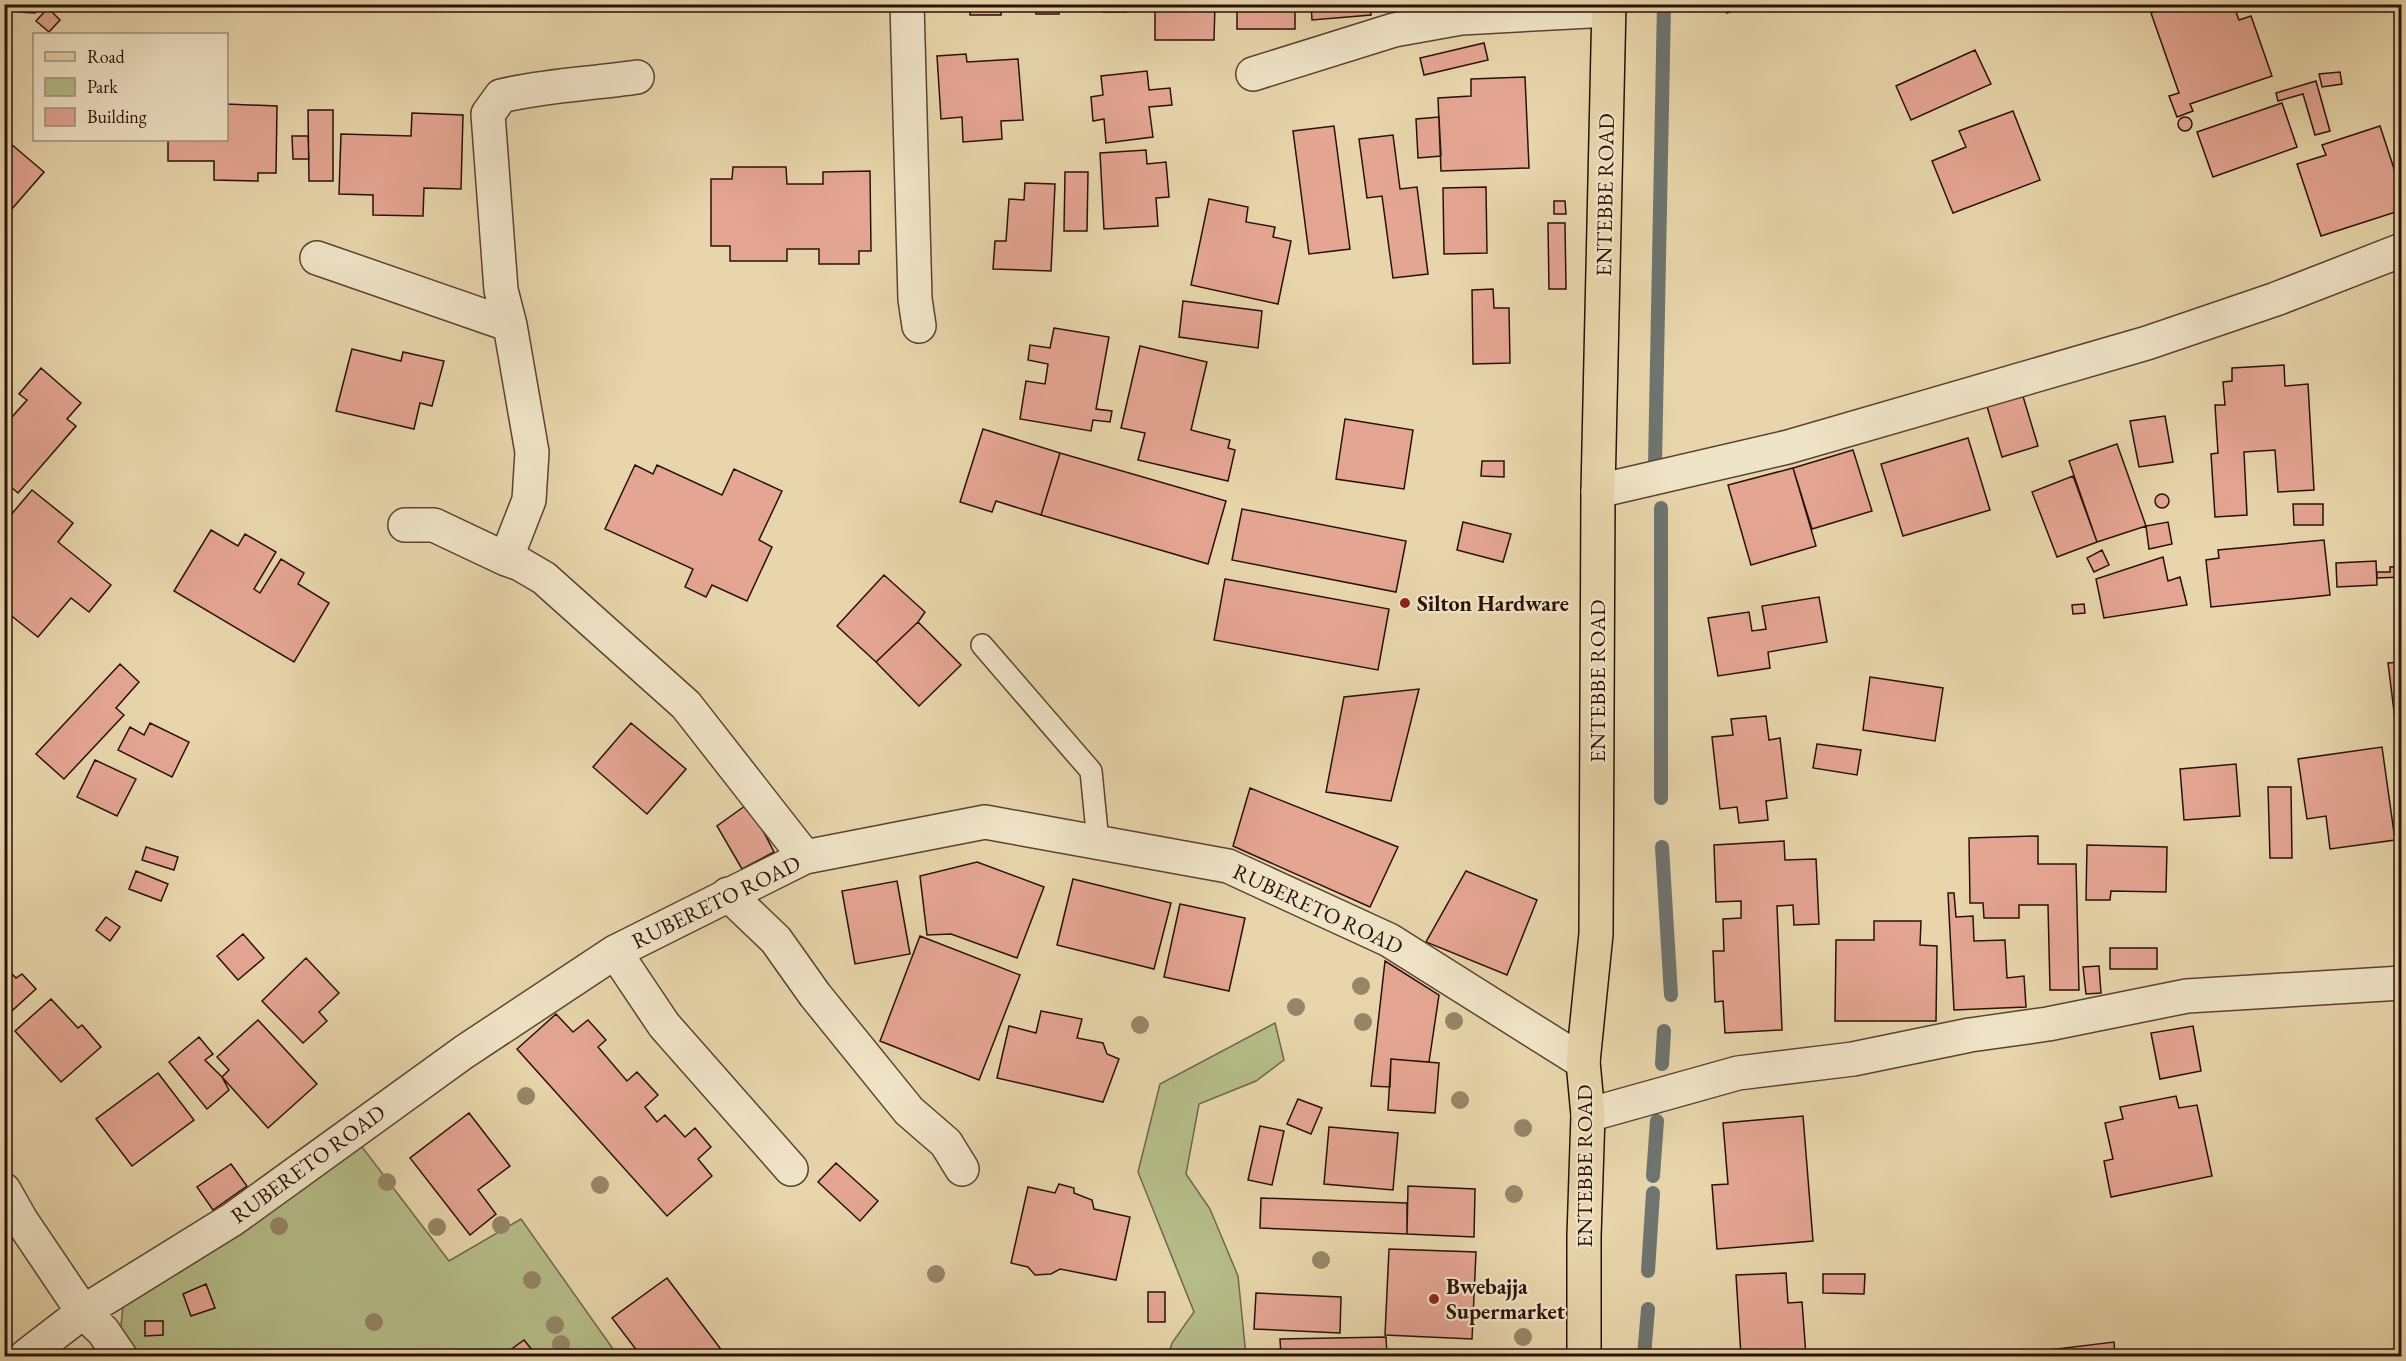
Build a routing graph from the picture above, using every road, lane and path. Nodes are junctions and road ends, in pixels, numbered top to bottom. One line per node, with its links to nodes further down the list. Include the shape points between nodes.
1 (907, 4): 8 (street, via 915,299)
2 (1609, 7): 3 (street, via 1461,18 1394,30); 9 (main road, ENTEBBE ROAD)
3 (1253, 74)
4 (637, 77): 7 (street, via 520,91 501,96 488,114 501,290)
5 (2402, 250): 9 (street, via 2147,343 1788,447)
6 (317, 258): 7 (street)
7 (510, 325): 11 (street, via 532,452 529,500)
8 (920, 326)
9 (1598, 491): 18 (main road, ENTEBBE ROAD, via 1596,934)
10 (405, 525): 11 (street, via 434,525)
11 (506, 559): 14 (street, via 544,578 686,705)
12 (982, 645): 13 (lane, via 1091,771)
13 (1098, 842): 14 (street, RUBERETO ROAD, via 985,822); 18 (street, RUBERETO ROAD, via 1228,866 1389,940)
14 (805, 857): 15 (street, RUBERETO ROAD)
15 (729, 894): 16 (street, RUBERETO ROAD); 21 (street, via 776,940 815,995 902,1102 946,1143)
16 (615, 952): 20 (street, via 664,1025); 23 (street, RUBERETO ROAD, via 464,1052 232,1219)
17 (2402, 983): 19 (street, via 2187,996 1853,1059 1738,1073)
18 (1583, 1062): 19 (main road, ENTEBBE ROAD)
19 (1588, 1115): 26 (main road, ENTEBBE ROAD)
20 (790, 1169)
21 (962, 1169)
22 (4, 1190): 23 (street)
23 (83, 1312): 24 (street, RUBERETO ROAD); 25 (street, via 103,1331)
24 (26, 1356)
25 (120, 1356)
26 (1584, 1356)

